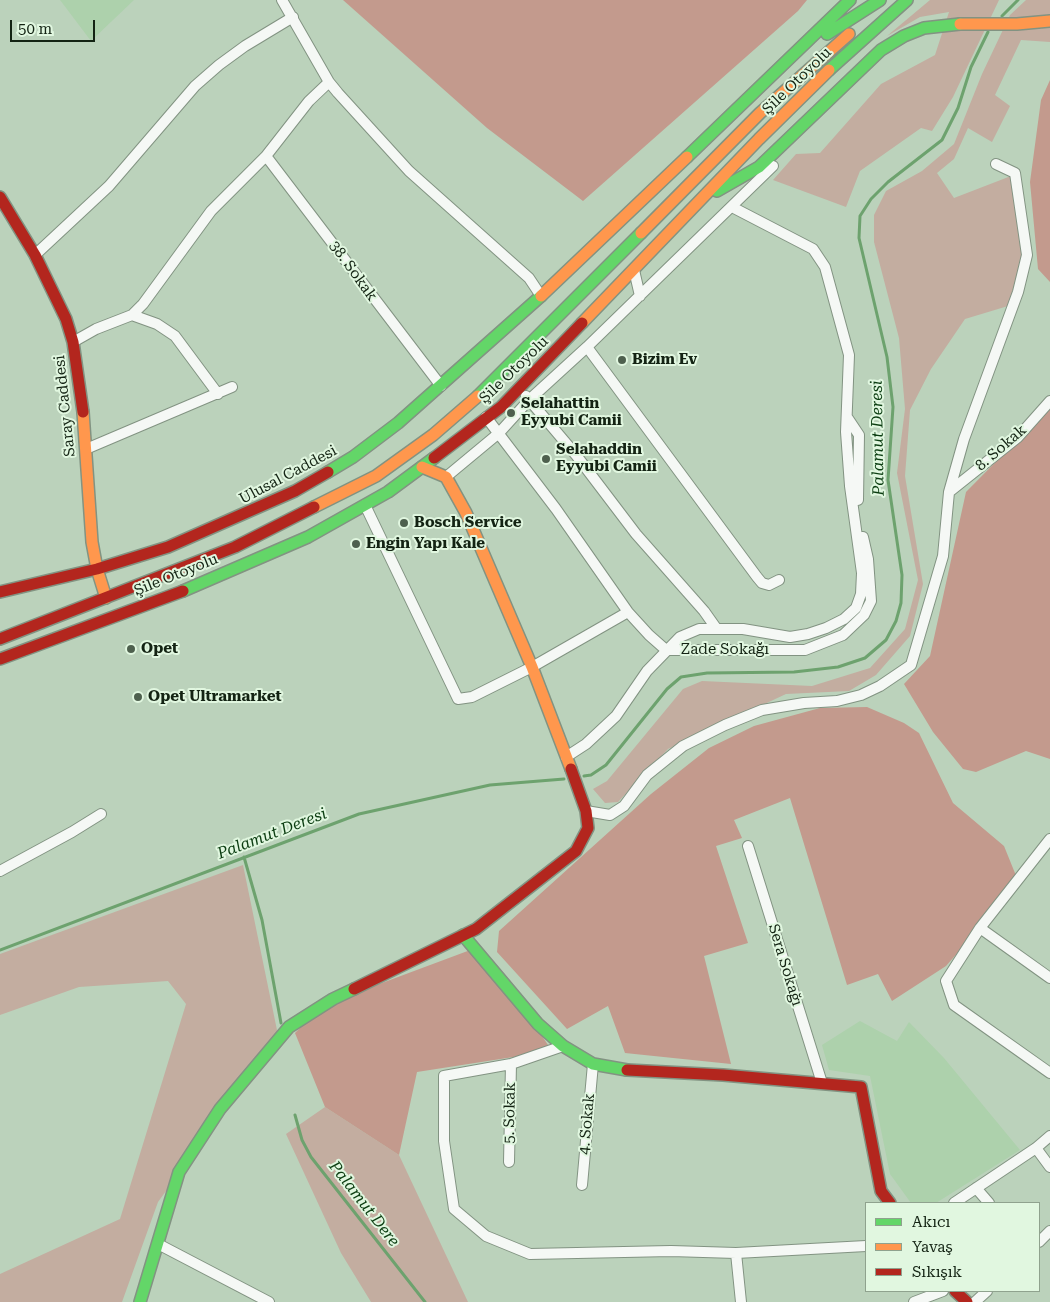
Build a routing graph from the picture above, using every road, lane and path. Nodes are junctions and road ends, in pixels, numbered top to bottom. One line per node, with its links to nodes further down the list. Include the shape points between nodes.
1 (282, 0): 6 (street)
2 (850, 0): 8 (main road)
3 (880, 0): 8 (main road)
4 (887, 0): 40 (main road, Şile Otoyolu, via 760,114 484,390 432,435 376,476 305,513 235,547)
5 (906, 0): 14 (main road, Şile Otoyolu, via 845,54)
6 (293, 17): 9 (street); 16 (street, via 245,46 195,86 109,186)
7 (1050, 21): 14 (main road, via 950,24 924,28 904,36 881,50 759,167)
8 (788, 58): 18 (main road, Ulusal Caddesi)
9 (329, 82): 10 (street, via 309,101); 18 (street, via 409,171 529,278)
10 (266, 156): 20 (street, via 211,211); 23 (street, 38. Sokak)
11 (778, 161): 15 (street)
12 (996, 164): 35 (street, via 1015,173 1027,255 1018,292 964,439)
13 (1, 201): 16 (main road, Saray Caddesi)
14 (699, 202): 17 (main road, Şile Otoyolu)
15 (732, 207): 19 (street); 30 (street, via 813,249 825,267 849,355)
16 (36, 255): 21 (main road, Saray Caddesi, via 66,319)
17 (634, 270): 19 (street); 25 (main road, Şile Otoyolu)
18 (542, 296): 23 (main road, Ulusal Caddesi)
19 (640, 296): 22 (street)
20 (132, 315): 21 (street); 26 (street, via 157,324 175,336)
21 (73, 342): 32 (main road, Saray Caddesi)
22 (587, 347): 27 (street); 38 (street, via 757,577 769,585)
23 (440, 386): 37 (main road, Ulusal Caddesi, via 353,456 295,491 168,547)
24 (232, 387): 26 (street)
25 (519, 388): 27 (street); 29 (main road, Şile Otoyolu)
26 (218, 394): 32 (street)
27 (529, 400): 31 (street); 42 (street)
28 (1050, 401): 35 (street, 8. Sokak, via 1018,436)
29 (486, 417): 31 (street, Zade Sokağı); 33 (main road, Şile Otoyolu)
30 (847, 417): 42 (street, via 850,486 862,573 861,594 856,608 826,628 790,637); 44 (street, Zade Sokağı, via 858,435 857,490 871,600 864,615 843,635 805,650)
31 (499, 433): 34 (street); 41 (street, Zade Sokağı)
32 (86, 449): 37 (main road, Saray Caddesi, via 92,542)
33 (422, 467): 34 (main road); 36 (main road, Şile Otoyolu)
34 (446, 477): 46 (main road, via 466,513)
35 (949, 492): 48 (street, via 943,556 911,665 861,695 762,710 725,725 683,746 647,775 624,806 610,815)
36 (365, 505): 45 (main road, Şile Otoyolu, via 308,537 183,590); 46 (street, via 458,699 472,697)
37 (97, 569): 39 (main road, Ulusal Caddesi); 40 (main road, Saray Caddesi)
38 (779, 580)
39 (0, 592)
40 (106, 598): 43 (main road, Şile Otoyolu)
41 (628, 612): 44 (street, Zade Sokağı); 46 (street)
42 (716, 628): 44 (street, via 699,629 680,637)
43 (0, 639)
44 (666, 650): 47 (street, via 616,716 586,744)
45 (0, 659)
46 (532, 667): 47 (main road)
47 (566, 757): 48 (main road)
48 (586, 812): 54 (main road, via 588,828 576,851 476,929)
49 (101, 814): 52 (street)
50 (748, 846): 60 (street, Sera Sokağı)
51 (1048, 846): 53 (street)
52 (0, 870)
53 (980, 928): 55 (street); 59 (street, via 946,981 954,1005)
54 (463, 935): 56 (main road, via 538,1024); 72 (main road, via 333,999 289,1027 220,1109 178,1172)
55 (1050, 978)
56 (563, 1046): 57 (street); 58 (main road)
57 (511, 1064): 63 (street, 5. Sokak); 74 (street, via 444,1076 444,1141 454,1209 486,1236 530,1254)
58 (593, 1064): 60 (main road, via 630,1072); 65 (street, 4. Sokak)
59 (1050, 1074)
60 (822, 1083): 67 (main road, via 861,1087 881,1191)
61 (1050, 1136): 62 (street)
62 (1036, 1148): 64 (street); 66 (street)
63 (509, 1162)
64 (1050, 1167)
65 (582, 1185)
66 (976, 1188): 68 (street); 69 (street)
67 (889, 1202)
68 (955, 1202)
69 (988, 1202)
70 (1050, 1231): 71 (street)
71 (1040, 1241)
72 (158, 1244): 78 (main road); 79 (street)
73 (865, 1246): 74 (street)
74 (736, 1253): 80 (street)
75 (940, 1292): 81 (street)
76 (956, 1292): 82 (main road)
77 (986, 1292): 83 (street)
78 (140, 1302)
79 (269, 1302)
80 (741, 1302)
81 (914, 1302)
82 (967, 1302)
83 (975, 1302)

